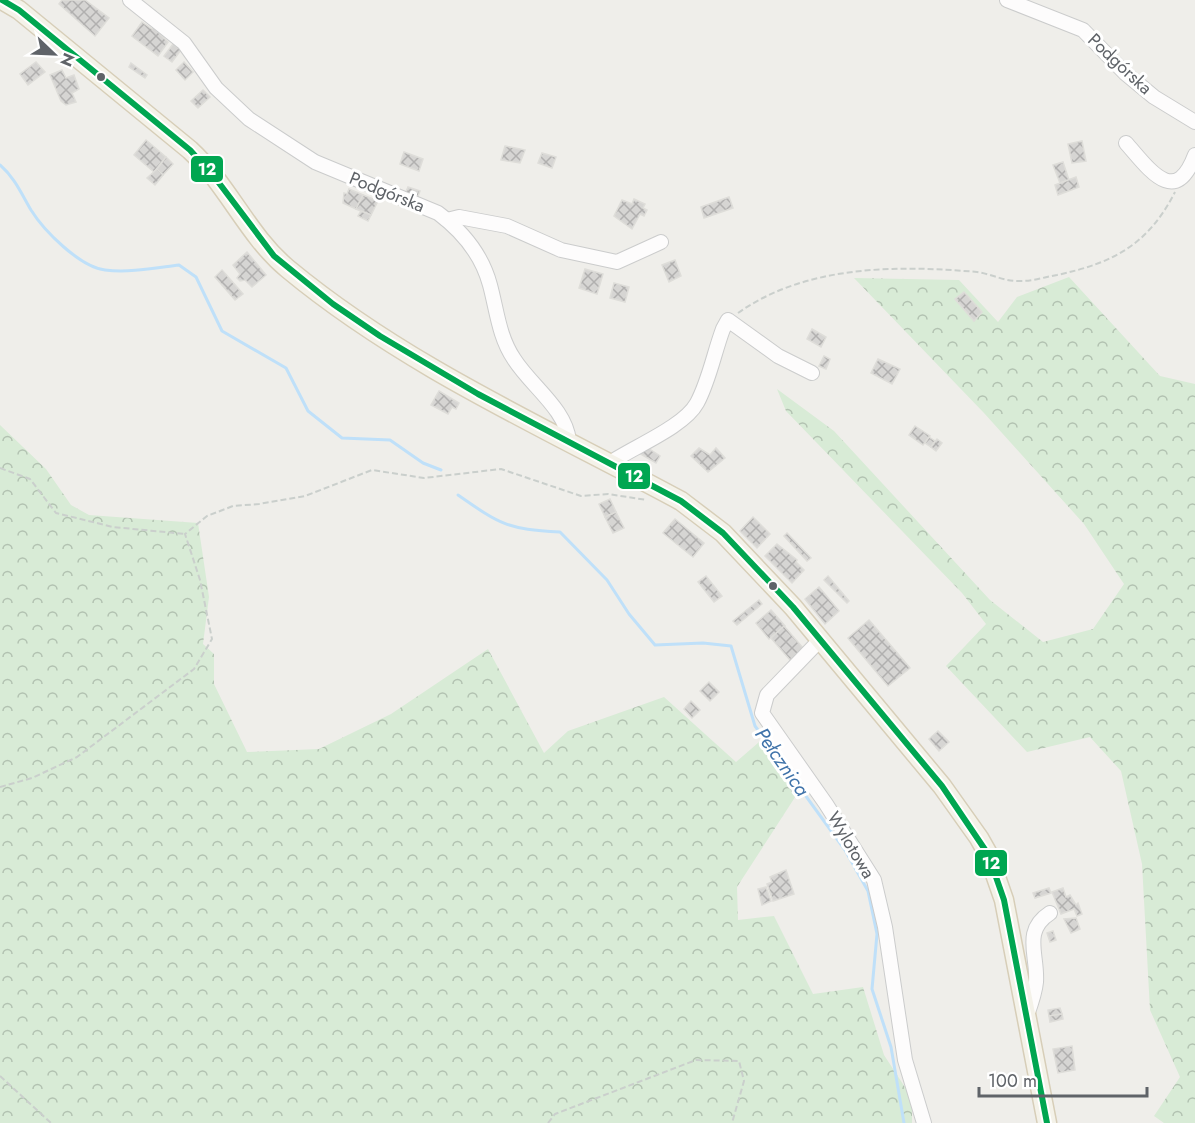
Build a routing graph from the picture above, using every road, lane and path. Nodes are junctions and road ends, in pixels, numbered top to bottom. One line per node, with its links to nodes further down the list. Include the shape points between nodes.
1 (2, 0): 12 (main road, via 190,150 273,255 321,295 448,377)
2 (1007, 0): 4 (street, Podgórska, via 1083,30 1154,97)
3 (138, 3): 8 (street, Podgórska, via 184,43 216,88 249,119 315,162)
4 (1195, 122)
5 (1126, 143): 7 (street, via 1159,179 1173,183)
6 (1195, 155): 7 (street)
7 (1181, 179): 10 (path, via 1165,211 1146,234 1117,256 1092,267 1024,281 1006,281 979,272 838,273 792,285 746,307)
8 (447, 220): 9 (street, via 459,217 507,226 561,250 617,262); 12 (street, Podgórska, via 478,252 490,283 503,341 568,426)
9 (661, 242)
10 (729, 320): 11 (street, via 778,356); 13 (street, via 697,404 667,430)
11 (812, 373)
12 (569, 441): 13 (main road)
13 (610, 462): 17 (main road, via 681,501 710,522 752,561)
14 (0, 468): 16 (path, via 30,480 56,513 113,527)
15 (652, 501): 16 (path, via 608,494 581,496 501,469 424,478 372,470 304,496 233,506 207,516)
16 (185, 534): 18 (path, via 200,580 212,639 194,669 77,758)
17 (820, 640): 20 (main road, via 942,786 988,854 1004,900); 25 (street, Wylotowa, via 767,695 762,713 874,880 905,1060)
18 (0, 787)
19 (1050, 913): 20 (street, via 1036,925 1036,984)
20 (1026, 1017): 26 (main road)
21 (0, 1076): 22 (path)
22 (51, 1123)
23 (548, 1123): 24 (path, via 555,1114 696,1060 739,1061 744,1081)
24 (732, 1123)
25 (924, 1123)
26 (1047, 1123)

